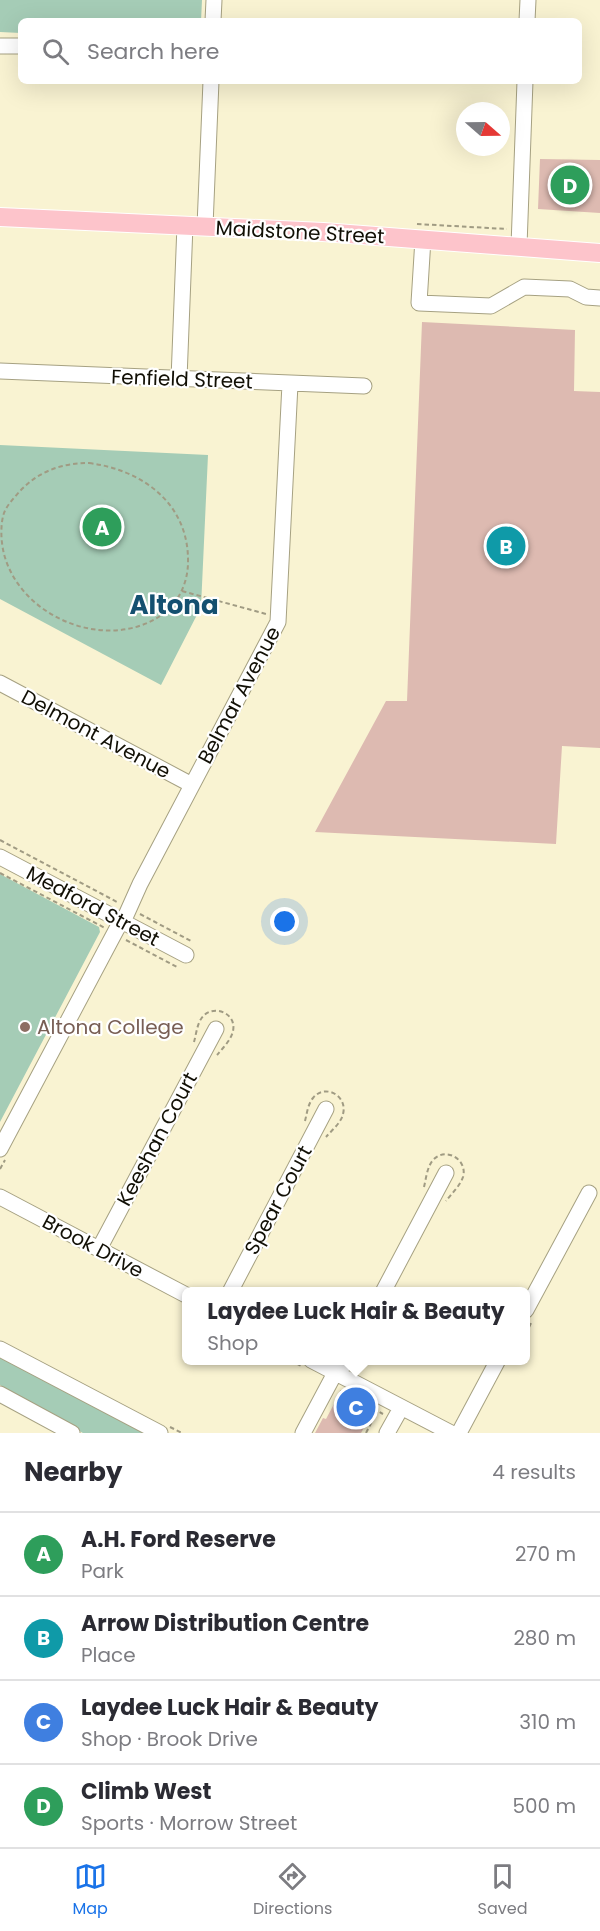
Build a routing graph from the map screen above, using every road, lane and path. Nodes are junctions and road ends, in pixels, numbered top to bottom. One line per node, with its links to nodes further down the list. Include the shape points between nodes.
1 (214, 0): 3 (street)
2 (528, 0): 4 (street)
3 (213, 18)
4 (527, 18)
5 (0, 45): 6 (street)
6 (18, 46)
7 (211, 84): 11 (street)
8 (525, 84): 14 (street)
9 (0, 217): 10 (main road, Maidstone Street)
10 (185, 225): 11 (main road, Maidstone Street); 18 (street)
11 (205, 226): 13 (main road, Maidstone Street)
12 (509, 229): 13 (path)
13 (419, 232): 14 (main road, Maidstone Street); 16 (street, via 419,303 491,306 524,287 570,289 586,297)
14 (519, 246): 15 (main road, Maidstone Street)
15 (600, 253)
16 (600, 298)
17 (0, 371): 18 (street, Fenfield Street)
18 (179, 379): 19 (street, Fenfield Street)
19 (290, 384): 20 (street, Fenfield Street); 25 (street, Belmar Avenue, via 278,622)
20 (364, 386)
21 (2, 514): 22 (path, via 3,547 19,585 35,602 70,623 105,630 141,626 170,608); 22 (path, via 25,487 56,467 103,464 133,475 160,494 182,524 188,551)
22 (182, 591): 23 (path, via 269,614)
23 (268, 620)
24 (0, 683): 25 (street, Delmont Avenue)
25 (192, 785): 29 (street, Belmar Avenue)
26 (0, 840): 29 (path)
27 (0, 856): 29 (street, Medford Street)
28 (0, 873): 29 (path)
29 (122, 918): 30 (street, Medford Street); 30 (path); 30 (path); 33 (street, Belmar Avenue)
30 (186, 955)
31 (216, 1029): 37 (street, Keeshan Court)
32 (326, 1109): 38 (street, Spear Court)
33 (0, 1149)
34 (446, 1173): 39 (street)
35 (589, 1193): 41 (street)
36 (0, 1197): 37 (street, Brook Drive)
37 (99, 1249): 40 (street, Brook Drive)
38 (233, 1287)
39 (386, 1287)
40 (182, 1293)
41 (530, 1301)
42 (0, 1349): 51 (street)
43 (320, 1365): 46 (street)
44 (342, 1365): 46 (street)
45 (495, 1365): 56 (street)
46 (336, 1374): 48 (street); 52 (street)
47 (0, 1394): 50 (street)
48 (400, 1408): 54 (street); 55 (street)
49 (378, 1411): 53 (path)
50 (72, 1433)
51 (160, 1433)
52 (303, 1433)
53 (366, 1433)
54 (387, 1433)
55 (451, 1433)
56 (459, 1433)

